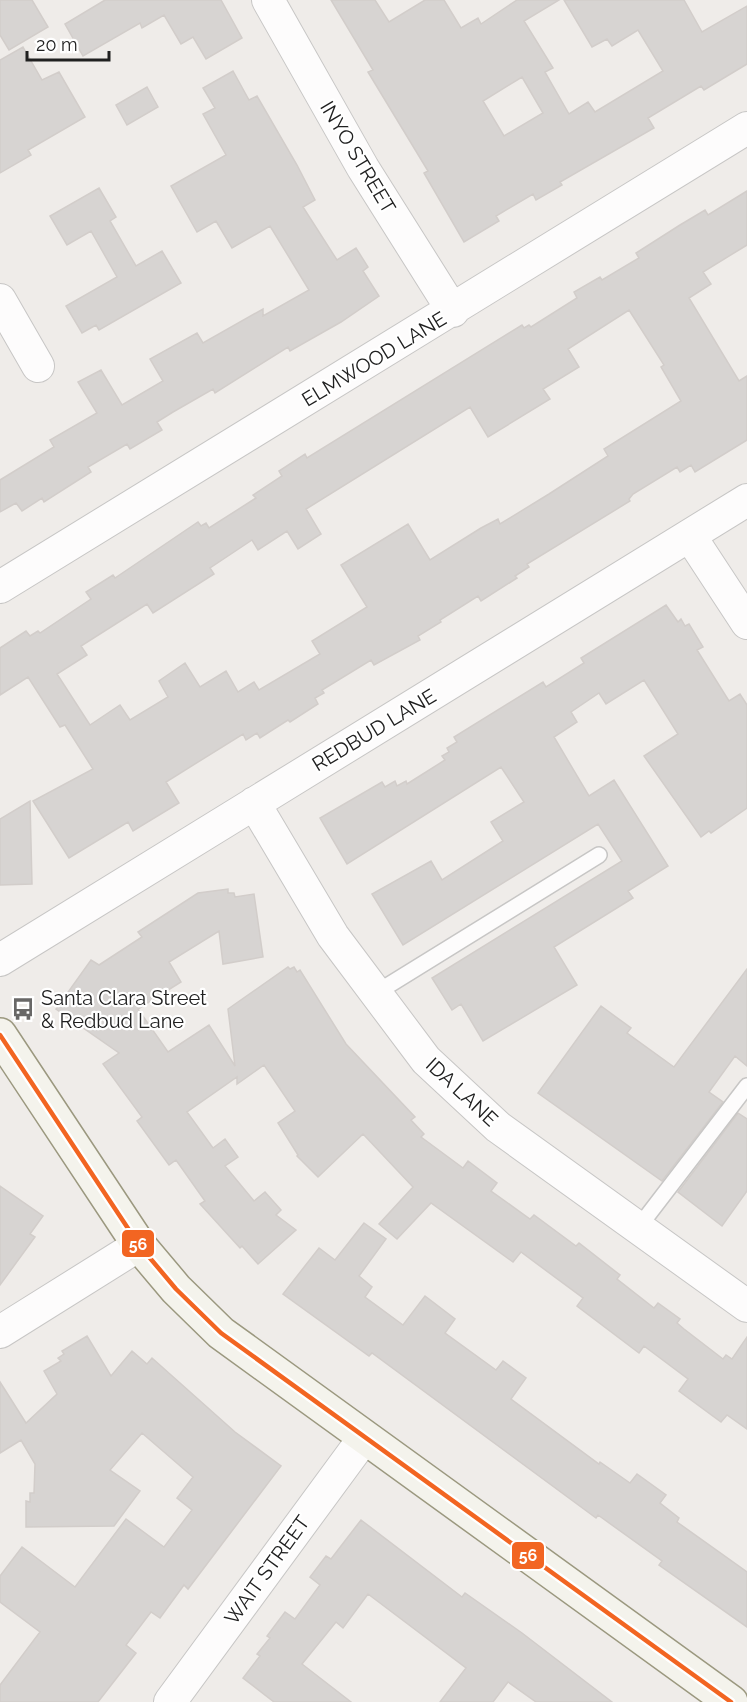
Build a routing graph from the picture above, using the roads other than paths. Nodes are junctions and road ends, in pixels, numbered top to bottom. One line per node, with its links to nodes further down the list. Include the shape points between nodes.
1 (268, 0): 4 (street, INYO STREET, via 363,168)
2 (747, 128): 4 (street, ELMWOOD LANE)
3 (0, 300): 5 (street)
4 (453, 310): 8 (street, ELMWOOD LANE)
5 (38, 366)
6 (747, 500): 7 (street, REDBUD LANE)
7 (690, 536): 9 (street); 10 (street, REDBUD LANE)
8 (0, 587)
9 (747, 623)
10 (254, 803): 12 (street, REDBUD LANE); 13 (street, IDA LANE, via 333,936)
11 (599, 855): 13 (lane)
12 (0, 960)
13 (376, 993): 16 (street, IDA LANE, via 426,1060 498,1127)
14 (0, 1035): 17 (main road)
15 (747, 1086): 16 (lane)
16 (638, 1228): 18 (street, IDA LANE)
17 (139, 1245): 19 (street); 20 (main road, via 221,1333)
18 (747, 1306)
19 (0, 1332)
20 (364, 1438): 21 (street, WAIT STREET); 22 (main road)
21 (177, 1700)
22 (731, 1702)

